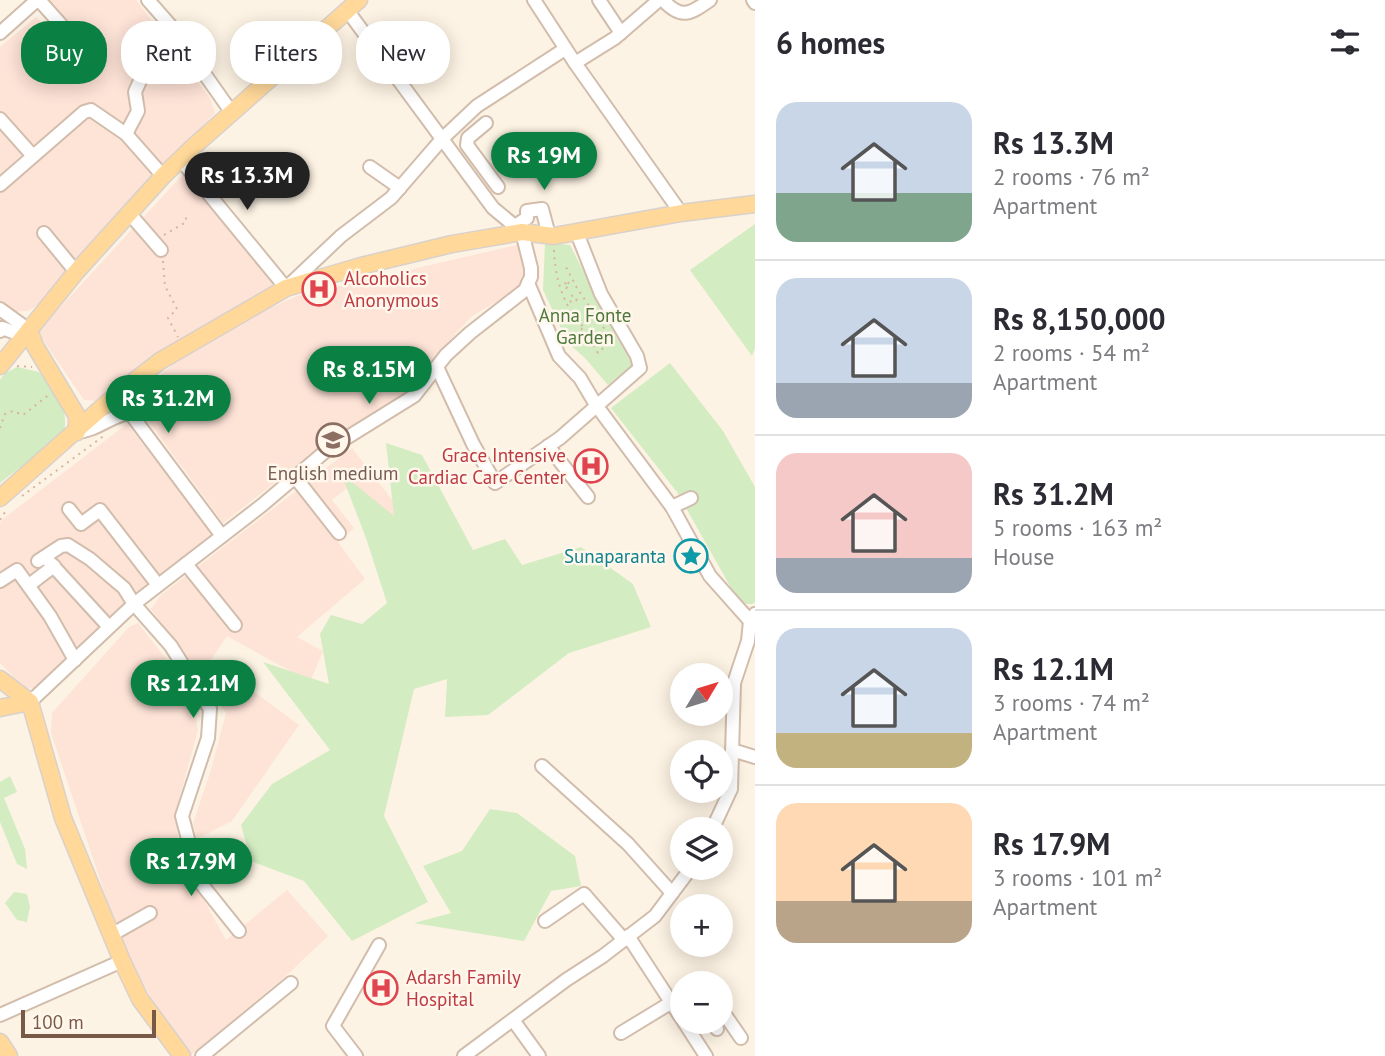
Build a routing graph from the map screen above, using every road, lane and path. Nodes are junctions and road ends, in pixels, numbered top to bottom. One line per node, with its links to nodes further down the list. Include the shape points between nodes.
1 (38, 0): 8 (street); 10 (street)
2 (148, 0): 9 (street)
3 (534, 0): 12 (street)
4 (599, 0): 11 (street)
5 (661, 0): 6 (street, via 683,13); 11 (street)
6 (710, 0)
7 (353, 5): 16 (main road); 20 (street)
8 (57, 21)
9 (165, 21)
10 (0, 33)
11 (621, 33): 13 (street)
12 (565, 49): 13 (street); 20 (street, via 477,106)
13 (575, 63): 33 (street)
14 (139, 84): 19 (street, via 138,111)
15 (211, 84): 16 (street)
16 (232, 113): 24 (main road)
17 (0, 119): 22 (street)
18 (486, 123): 21 (street, via 468,138)
19 (125, 134): 22 (street, via 91,110); 28 (street)
20 (443, 138): 23 (street); 30 (street)
21 (470, 149): 23 (street); 25 (street)
22 (33, 156): 29 (street)
23 (458, 158): 27 (street)
24 (180, 159): 28 (main road); 45 (street)
25 (479, 161): 27 (street); 31 (street, via 496,184)
26 (370, 167): 30 (street)
27 (467, 171): 31 (street)
28 (163, 176): 34 (main road)
29 (0, 184)
30 (400, 188): 45 (street)
31 (481, 190): 36 (street, via 493,208)
32 (755, 204): 33 (main road)
33 (681, 213): 38 (main road)
34 (129, 214): 40 (street); 42 (main road)
35 (186, 215): 40 (path, via 186,222)
36 (518, 229): 39 (main road); 39 (street, via 527,211 542,209); 44 (street, via 531,268); 45 (main road)
37 (44, 233): 42 (street)
38 (578, 233): 39 (main road); 61 (street, via 601,294 640,368)
39 (552, 243): 46 (path)
40 (158, 246): 54 (path, via 165,286 177,309 167,318)
41 (565, 265): 43 (path)
42 (76, 272): 53 (main road)
43 (574, 282): 46 (path); 47 (path)
44 (528, 283): 57 (street); 61 (street, via 559,356 580,378)
45 (286, 288): 54 (main road)
46 (559, 288): 48 (path)
47 (582, 295): 48 (path); 50 (path)
48 (566, 302): 51 (path)
49 (0, 309): 53 (street)
50 (596, 316): 51 (path); 51 (path, via 612,340 598,353)
51 (580, 327)
52 (0, 331): 53 (street)
53 (26, 333): 55 (main road); 56 (main road)
54 (183, 347): 60 (main road)
55 (6, 363): 56 (path); 56 (main road, via 20,356)
56 (42, 366): 58 (main road)
57 (437, 367): 65 (street, via 495,483); 66 (street, via 414,396 327,450)
58 (60, 386): 59 (main road); 62 (path, via 23,415 5,414)
59 (69, 401): 60 (main road, via 85,407); 63 (main road, via 77,416)
60 (105, 405): 63 (main road)
61 (596, 405): 65 (street); 70 (street)
62 (0, 428)
63 (77, 432): 69 (main road); 74 (street, via 131,413)
64 (106, 435): 69 (path)
65 (548, 446): 67 (street)
66 (295, 477): 73 (street); 74 (street)
67 (588, 497)
68 (691, 498): 70 (street)
69 (8, 502): 72 (path)
70 (672, 507): 81 (street, via 710,576)
71 (69, 509): 79 (street, via 81,524 100,510)
72 (0, 520)
73 (339, 534)
74 (222, 536): 76 (street)
75 (46, 561): 78 (street); 80 (street, via 68,545 124,588); 83 (street)
76 (186, 564): 79 (street); 82 (street)
77 (0, 581): 84 (street, via 16,570)
78 (33, 582)
79 (158, 585): 80 (street)
80 (134, 604): 83 (street); 95 (street, via 171,646 210,709 208,738 182,816 199,881)
81 (752, 618): 88 (street, via 734,683)
82 (235, 625)
83 (109, 627): 84 (street)
84 (75, 660): 86 (street)
85 (0, 678): 86 (main road)
86 (30, 702): 87 (main road); 96 (main road, via 63,818)
87 (0, 708)
88 (733, 750): 89 (street)
89 (755, 757)
90 (542, 766): 92 (street, via 628,844)
91 (682, 880): 92 (street)
92 (672, 892): 97 (street, via 654,916)
93 (150, 913): 96 (street)
94 (545, 921): 97 (street, via 584,894)
95 (239, 931)
96 (111, 935): 99 (main road)
97 (626, 938): 101 (street); 104 (street)
98 (379, 944): 113 (street, via 333,1026)
99 (122, 961): 103 (street); 111 (main road, via 140,999)
100 (291, 983): 112 (street)
101 (670, 999)
102 (670, 1003): 106 (street)
103 (0, 1015)
104 (513, 1020): 114 (street); 115 (street)
105 (733, 1026): 108 (street)
106 (621, 1033)
107 (694, 1034): 116 (street)
108 (741, 1038)
109 (0, 1042): 110 (main road)
110 (9, 1056)
111 (182, 1056)
112 (202, 1056)
113 (356, 1056)
114 (464, 1056)
115 (539, 1056)
116 (706, 1056)

